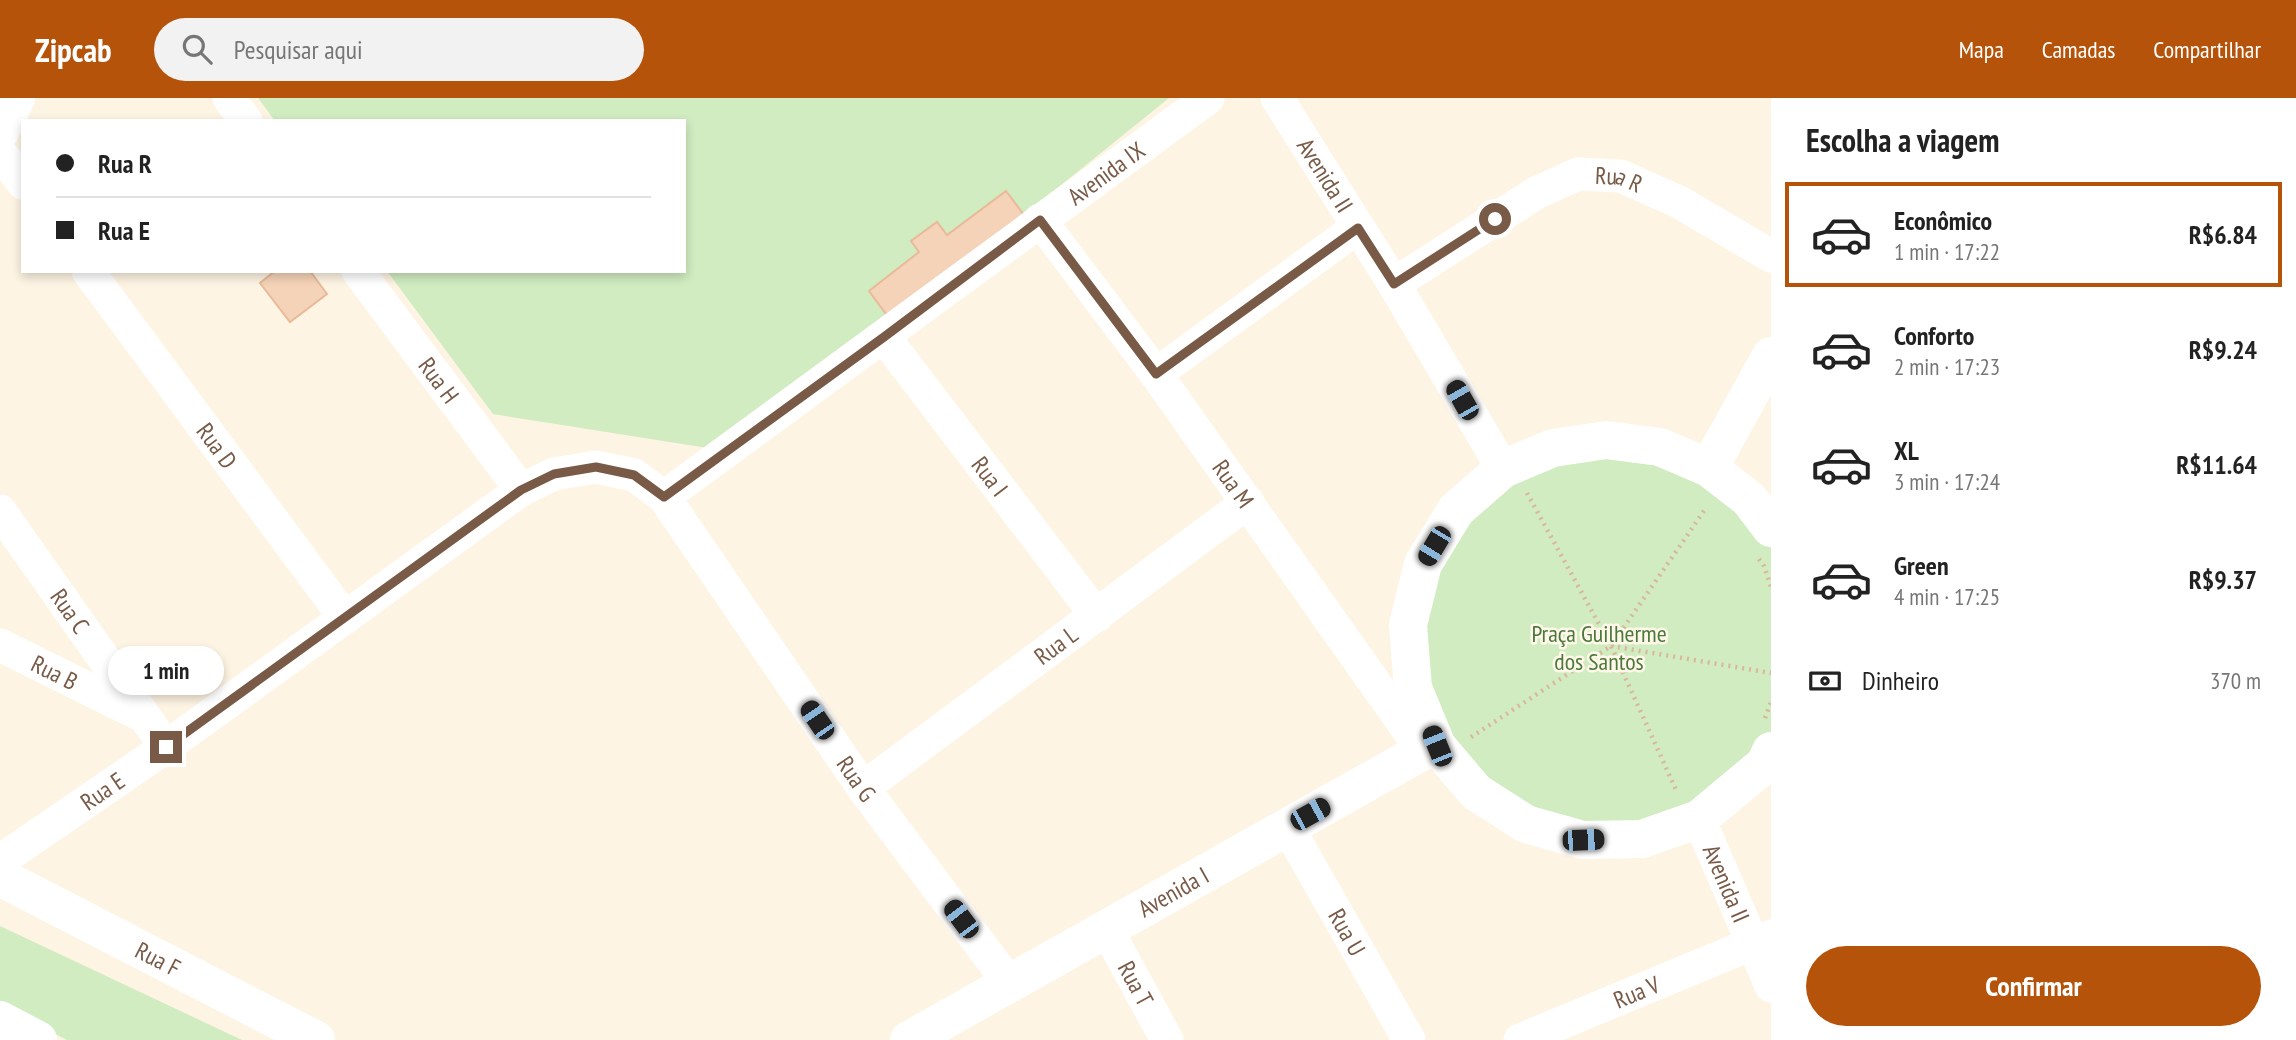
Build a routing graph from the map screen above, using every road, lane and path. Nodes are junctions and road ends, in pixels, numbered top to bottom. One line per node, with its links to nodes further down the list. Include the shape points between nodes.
1 (229, 98): 4 (street)
2 (1208, 98): 7 (street, Avenida IX)
3 (1289, 102): 8 (street, Avenida II)
4 (245, 119)
5 (0, 152): 6 (street)
6 (21, 180)
7 (1040, 220): 13 (street, Avenida IX); 15 (street, Rua M)
8 (1358, 228): 12 (street, Avenida II); 15 (street)
9 (1771, 256): 12 (street, Rua R, via 1679,202 1621,176 1578,174 1536,194)
10 (89, 273): 25 (street, Rua D)
11 (359, 273): 18 (street, Rua H)
12 (1394, 284): 17 (street, Avenida II)
13 (884, 337): 19 (street, Avenida IX); 24 (street, Rua I)
14 (1771, 356): 16 (street)
15 (1156, 374): 20 (street, Rua M)
16 (1709, 468): 17 (street, via 1660,447 1606,440 1553,447); 22 (street, via 1749,499); 27 (path, via 1709,505)
17 (1515, 488): 27 (path); 33 (street, via 1455,510 1423,564 1408,625 1413,688)
18 (521, 490): 19 (street, Rua E, via 554,474 596,467 634,475); 25 (street, Rua E)
19 (664, 497): 34 (street, Rua G)
20 (1248, 502): 24 (street, Rua L); 33 (street, Rua M)
21 (0, 511): 30 (street, Rua C)
22 (1764, 541): 23 (path, via 1764,566)
23 (1771, 587)
24 (1097, 615): 34 (street, Rua L)
25 (345, 618): 32 (street, Rua E)
26 (0, 645): 30 (street, Rua B)
27 (1611, 646): 28 (path); 33 (path, via 1466,740); 35 (path, via 1681,802)
28 (1771, 673)
29 (1771, 702): 31 (path)
30 (146, 718): 32 (street, Rua C)
31 (1768, 736): 35 (street, via 1765,764)
32 (166, 747): 37 (street, Rua E)
33 (1430, 749): 35 (street, via 1476,792 1526,824 1571,837 1642,839); 36 (street, Avenida I)
34 (863, 788): 41 (street, Rua G)
35 (1699, 819): 40 (street, Avenida II)
36 (1287, 826): 39 (street, Avenida I); 48 (street, Rua U)
37 (0, 860)
38 (0, 877): 45 (street, Rua F)
39 (1106, 928): 41 (street, Avenida I); 47 (street, Rua T)
40 (1762, 940): 42 (street, Avenida II); 49 (street, Rua V)
41 (1010, 985): 46 (street, Avenida I)
42 (1771, 986)
43 (0, 1020): 44 (street)
44 (38, 1040)
45 (316, 1040)
46 (909, 1040)
47 (1167, 1040)
48 (1409, 1040)
49 (1520, 1040)

